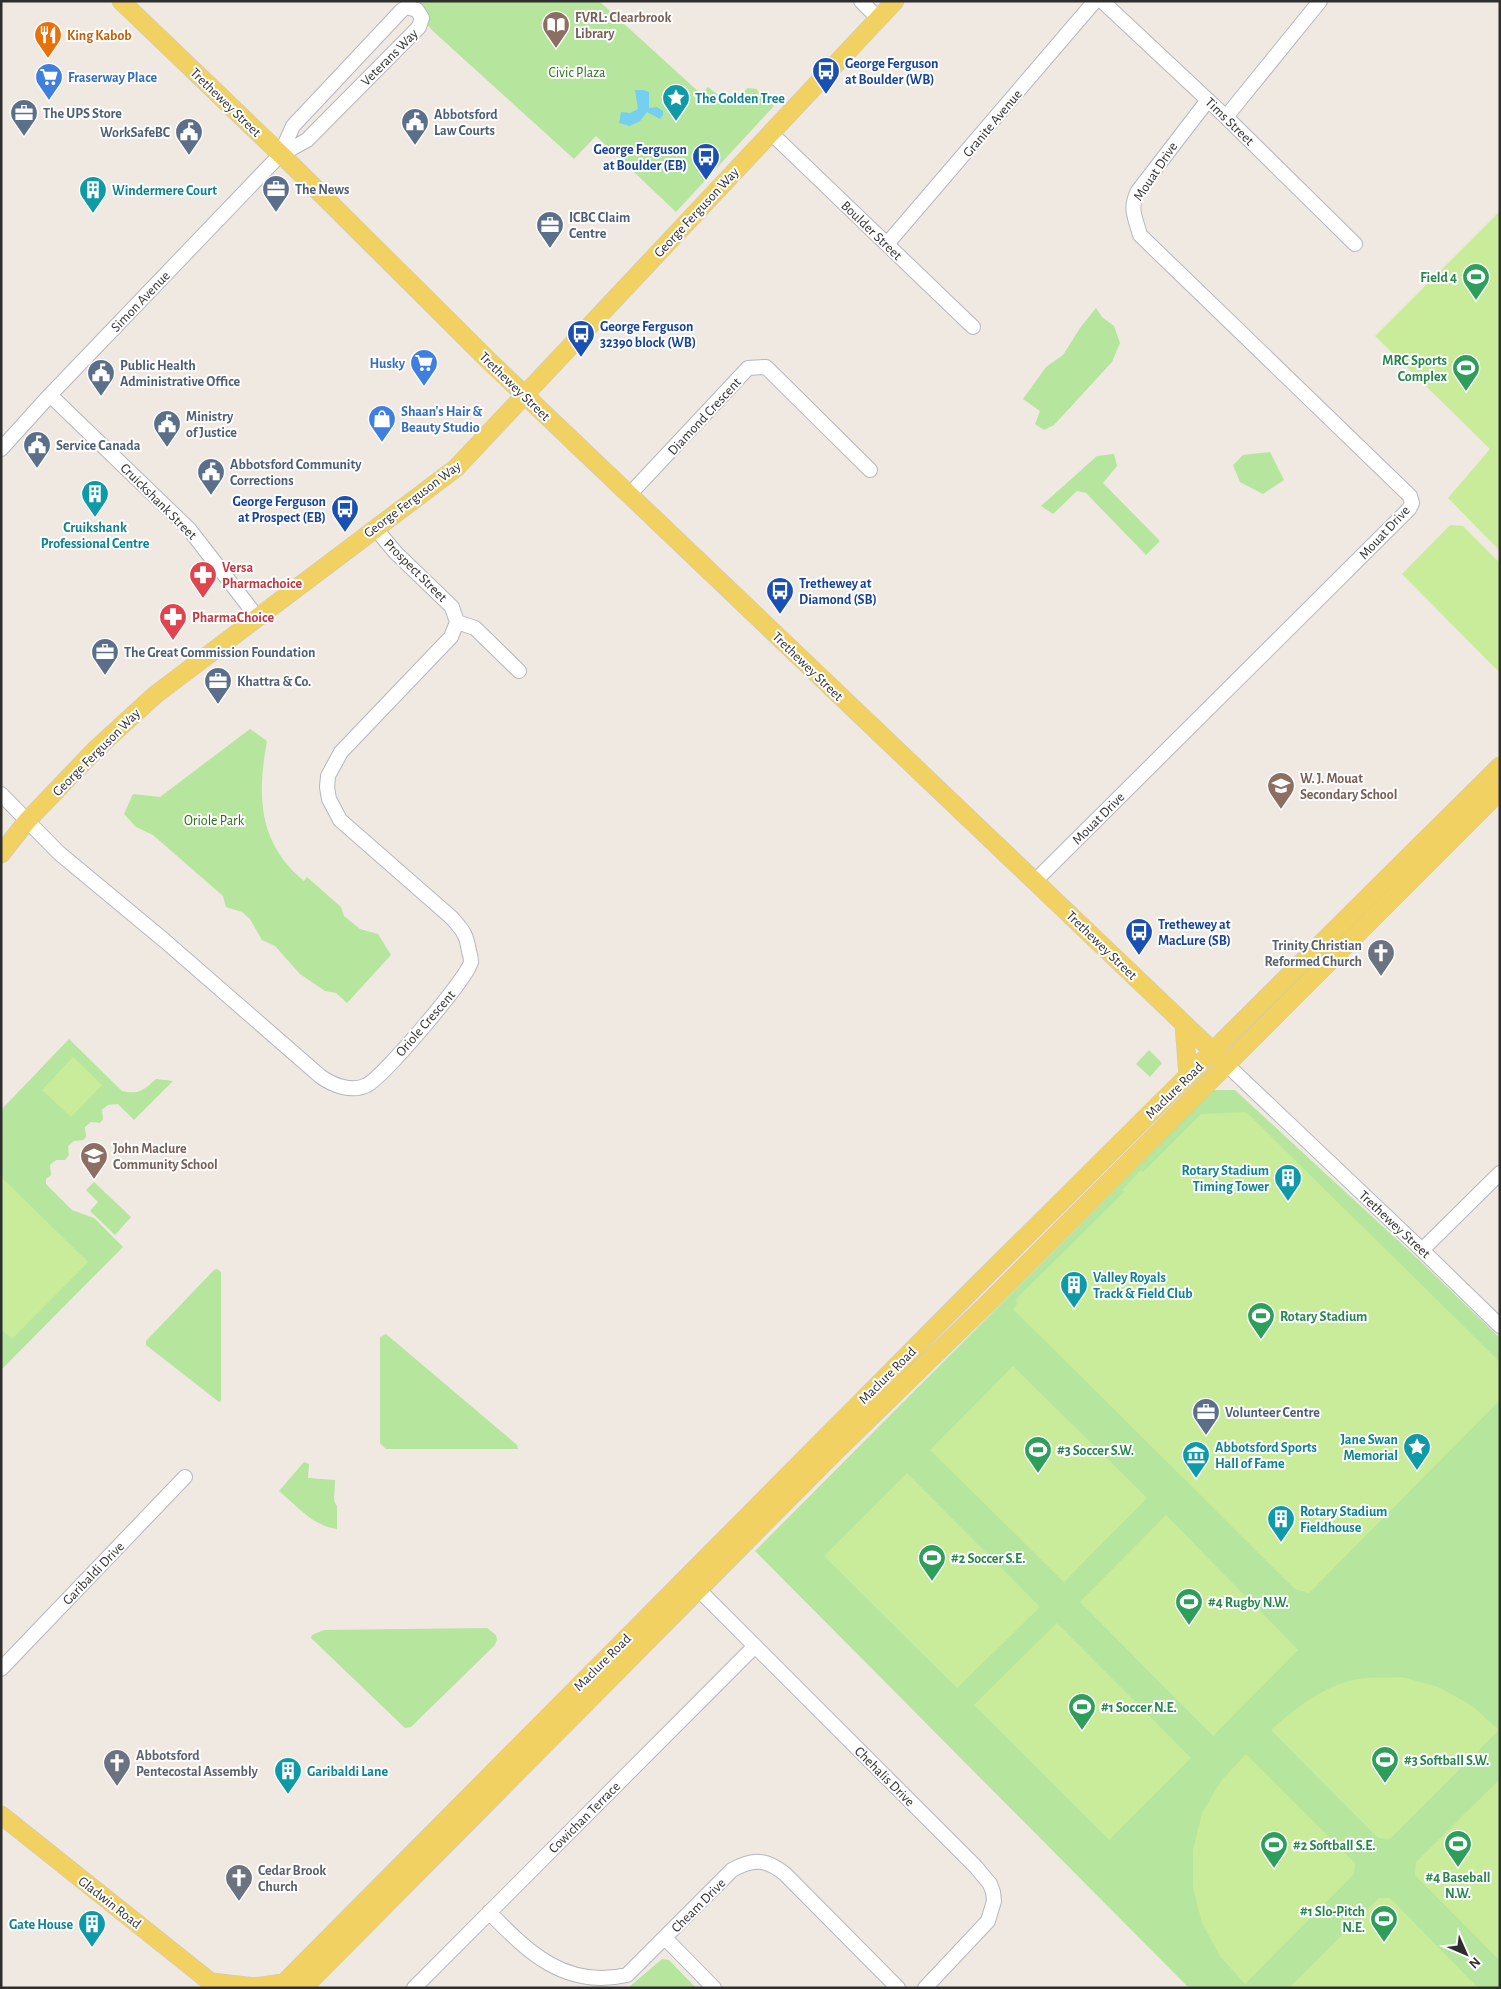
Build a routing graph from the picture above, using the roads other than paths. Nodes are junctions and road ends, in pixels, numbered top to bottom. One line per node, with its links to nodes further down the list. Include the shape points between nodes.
1 (121, 1): 11 (main road, Trethewey Street)
2 (861, 1): 7 (street)
3 (894, 1): 7 (main road, George Ferguson Way)
4 (1096, 1): 12 (street, Granite Avenue)
5 (1102, 1): 8 (street, Tims Street)
6 (1320, 1): 9 (street)
7 (878, 18): 10 (main road, George Ferguson Way)
8 (1208, 100): 9 (street, Tims Street); 29 (street, Mouat Drive, via 1134,198 1132,208 1140,235 1410,496 1412,503)
9 (1226, 117): 13 (street, Tims Street)
10 (771, 133): 12 (street, Boulder Street); 16 (main road, George Ferguson Way)
11 (280, 154): 11 (street, Veterans Way, via 307,140 419,27 422,18 417,10 402,10 360,54 293,126); 15 (street, Simon Avenue); 16 (main road, Trethewey Street)
12 (887, 244): 14 (street, Boulder Street)
13 (1355, 244)
14 (973, 327)
15 (50, 395): 17 (street, Simon Avenue); 21 (street, Cruickshank Street, via 189,529)
16 (525, 395): 19 (main road, Trethewey Street); 20 (main road, George Ferguson Way, via 456,468)
17 (1, 450)
18 (870, 470): 19 (street, Diamond Crescent, via 766,367 748,368)
19 (629, 495): 29 (main road, Trethewey Street)
20 (375, 528): 21 (main road, George Ferguson Way); 22 (street, Prospect Street, via 452,606)
21 (257, 617): 27 (main road, George Ferguson Way, via 123,722)
22 (457, 622): 23 (street, via 475,628); 27 (street, Oriole Crescent, via 452,637 342,752 328,776 329,799 340,820 452,918 467,935 471,962 451,993 384,1072 366,1086 345,1088 320,1076)
23 (519, 671)
24 (1500, 766): 31 (main road, Maclure Road)
25 (1500, 791): 32 (main road, Maclure Road)
26 (1, 794): 27 (street, Oriole Crescent)
27 (27, 821): 28 (main road, George Ferguson Way)
28 (1, 854)
29 (1035, 880): 30 (main road, Trethewey Street)
30 (1184, 1024): 31 (main road, Trethewey Street); 33 (main road)
31 (1213, 1052): 32 (main road, Trethewey Street); 33 (main road, Maclure Road)
32 (1226, 1064): 35 (street, Trethewey Street); 38 (main road, Maclure Road)
33 (1188, 1076): 38 (main road, Maclure Road, via 979,1283)
34 (1500, 1173): 35 (street)
35 (1422, 1250): 36 (street, Trethewey Street)
36 (1500, 1326)
37 (186, 1477): 40 (street, Garibaldi Drive)
38 (692, 1584): 39 (street, Chehalis Drive); 45 (main road, Maclure Road); 46 (main road, Maclure Road)
39 (755, 1646): 42 (street, Cowichan Terrace); 50 (street, Chehalis Drive, via 990,1884 994,1901 988,1921)
40 (1, 1669)
41 (1, 1816): 44 (main road, Gladwin Road)
42 (489, 1912): 43 (street, Cheam Drive, via 546,1970 562,1980 581,1985 614,1982 627,1975); 47 (street, Cowichan Terrace)
43 (665, 1938): 48 (street); 49 (street, Cheam Drive, via 732,1870 745,1863 759,1861 772,1864 785,1874)
44 (213, 1986): 45 (main road)
45 (281, 1986)
46 (303, 1988)
47 (414, 1988)
48 (714, 1988)
49 (898, 1988)
50 (925, 1988)

